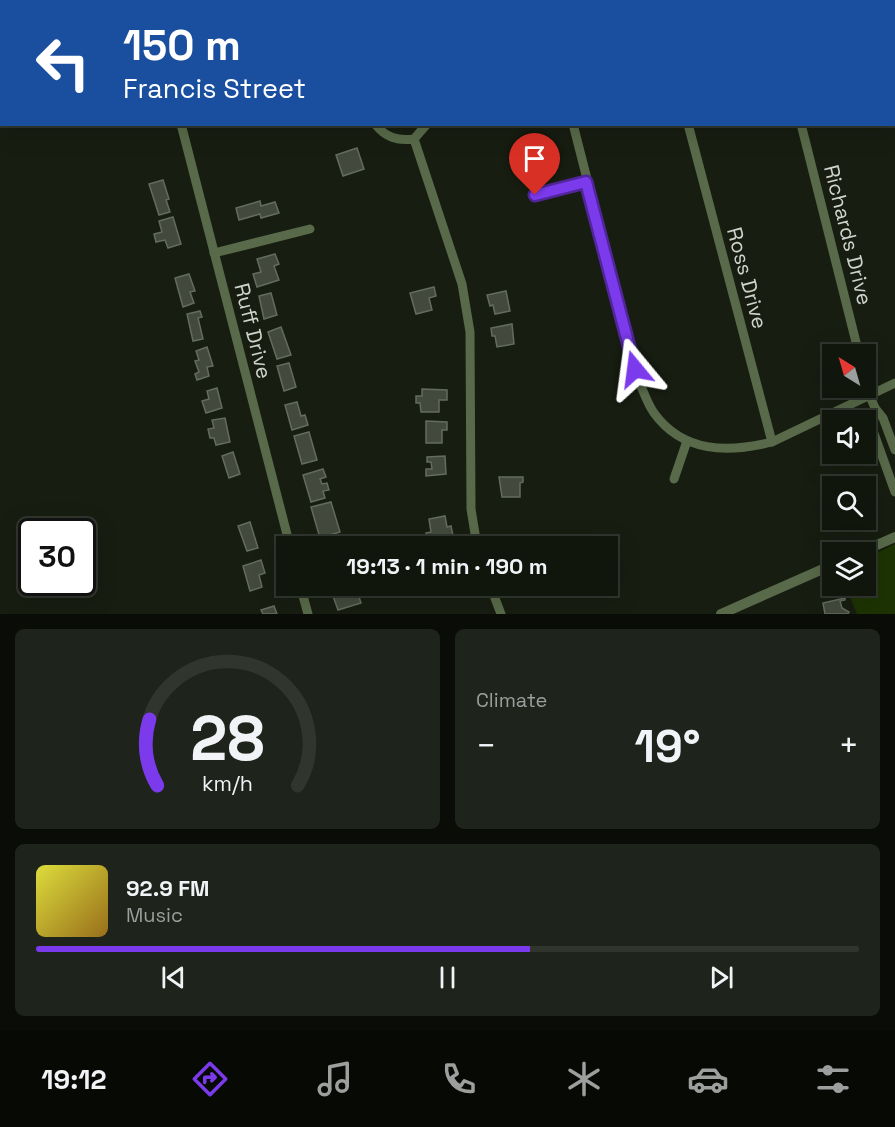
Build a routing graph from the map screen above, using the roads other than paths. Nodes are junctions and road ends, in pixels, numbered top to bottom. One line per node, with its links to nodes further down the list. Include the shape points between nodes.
1 (182, 126): 11 (street, Ruff Drive)
2 (377, 126): 7 (street, via 388,137)
3 (425, 126): 7 (street)
4 (573, 126): 8 (street)
5 (689, 126): 19 (street, Ross Drive)
6 (802, 126): 12 (street, Richards Drive)
7 (414, 139): 24 (street, via 462,284 470,332 471,510)
8 (586, 182): 9 (street); 18 (street, via 638,379 652,411)
9 (535, 195)
10 (310, 229): 11 (street)
11 (214, 253): 23 (street, Ruff Drive)
12 (856, 344)
13 (895, 383): 14 (street)
14 (876, 391)
15 (861, 398): 19 (street)
16 (871, 398): 17 (street)
17 (875, 408): 20 (street); 22 (street, via 872,425)
18 (687, 441): 19 (street, via 722,450); 21 (street)
19 (772, 442)
20 (895, 450)
21 (674, 479)
22 (895, 492)
23 (287, 536)
24 (475, 536)
25 (895, 537): 26 (street)
26 (876, 545)
27 (822, 569): 32 (street)
28 (303, 596): 30 (street)
29 (494, 596): 31 (street)
30 (308, 614)
31 (501, 614)
32 (721, 614)

